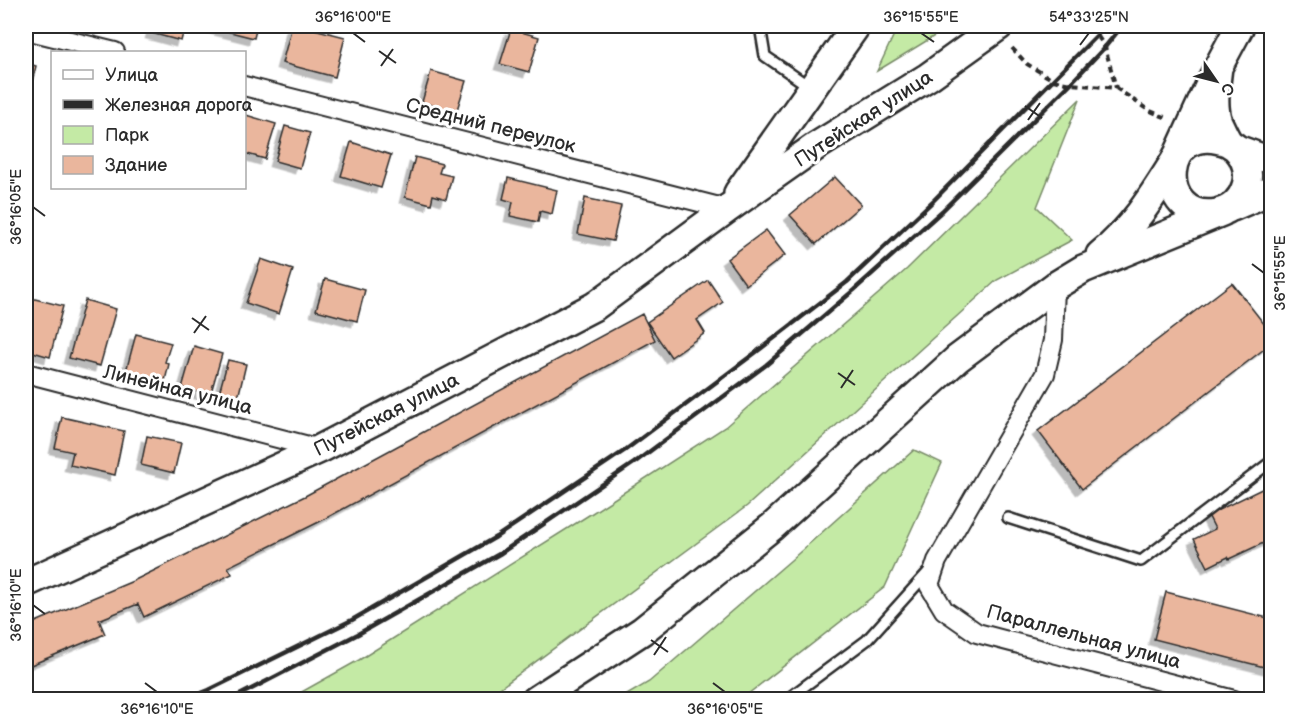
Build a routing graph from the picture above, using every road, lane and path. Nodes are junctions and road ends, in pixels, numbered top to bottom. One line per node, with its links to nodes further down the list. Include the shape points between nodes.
1 (760, 26): 10 (lane, via 765,56)
2 (856, 26): 10 (main road, Путейская улица)
3 (1095, 26): 11 (path)
4 (1240, 26): 8 (main road)
5 (26, 30): 7 (street)
6 (1004, 34): 11 (path, via 1027,64 1053,80); 17 (main road, Путейская улица, via 815,147)
7 (111, 51)
8 (1218, 67): 13 (main road, via 1214,100 1218,121); 14 (main road)
9 (246, 87): 17 (street, Средний переулок)
10 (812, 88): 17 (main road, Путейская улица)
11 (1116, 88): 12 (path)
12 (1167, 119)
13 (1233, 146): 14 (main road, via 1219,139 1197,139); 15 (main road); 18 (main road, via 1244,158 1248,179 1240,200)
14 (1177, 157): 18 (main road, via 1172,183 1182,202 1200,213); 19 (main road, via 1132,225)
15 (1272, 158)
16 (1272, 190): 18 (main road)
17 (727, 209): 22 (main road, Путейская улица, via 595,306)
18 (1227, 209): 19 (main road)
19 (1083, 269): 20 (main road)
20 (1055, 286): 25 (street, Параллельная улица, via 1053,340 1045,374); 27 (main road, via 957,359 774,526 642,631)
21 (26, 373): 22 (street, Линейная улица)
22 (320, 449): 26 (main road, Путейская улица)
23 (1272, 461): 24 (lane, via 1141,561)
24 (1008, 518)
25 (937, 561): 28 (lane, via 867,640); 29 (street, Параллельная улица, via 929,585 944,610 977,633)
26 (26, 583)
27 (536, 699)
28 (786, 699)
29 (1234, 699)

